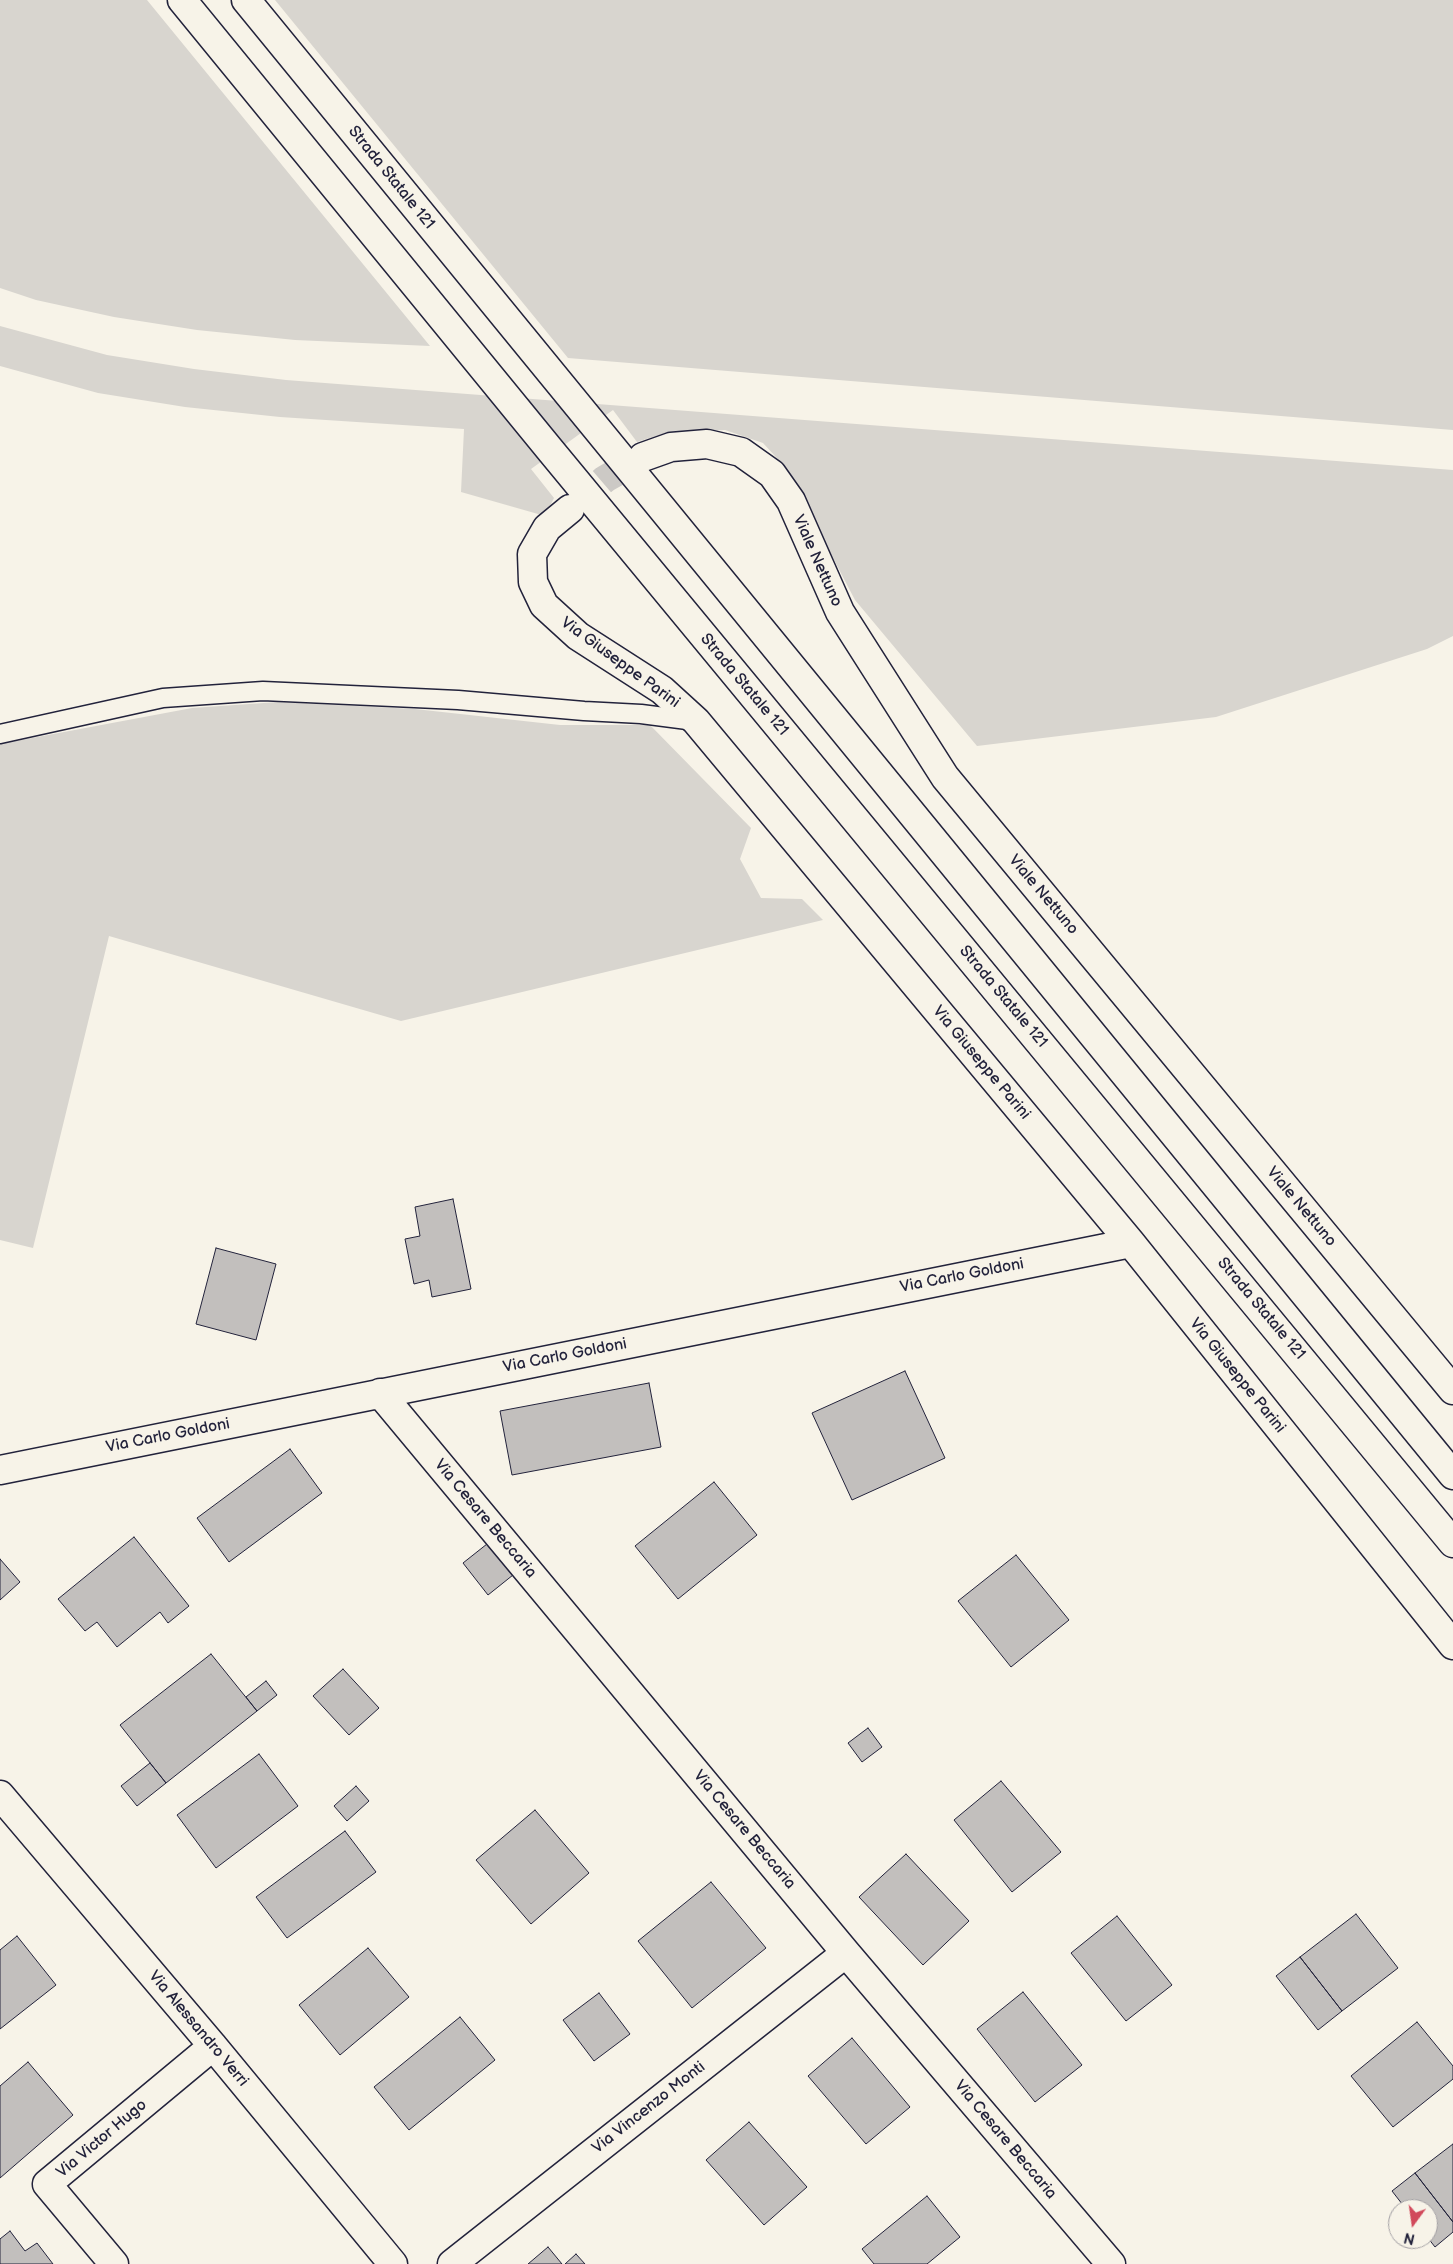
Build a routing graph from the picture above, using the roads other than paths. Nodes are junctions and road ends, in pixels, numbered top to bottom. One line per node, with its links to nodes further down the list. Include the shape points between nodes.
1 (182, 0): 12 (street, Strada Statale 121)
2 (246, 0): 11 (street, Strada Statale 121)
3 (643, 457): 8 (street, Viale Nettuno, via 671,447 707,444 741,452 772,474 791,501 840,612 945,777)
4 (570, 509): 5 (street, Via Giuseppe Parini, via 548,528 532,554 533,582 544,605 578,636 662,690)
5 (696, 721): 6 (lane, via 458,700 263,691 164,698); 7 (street, Via Giuseppe Parini)
6 (0, 734)
7 (1131, 1242): 9 (street, Via Carlo Goldoni); 13 (street, Via Giuseppe Parini)
8 (1453, 1390)
9 (380, 1393): 10 (street, Via Carlo Goldoni); 15 (street, Via Cesare Beccaria)
10 (0, 1470)
11 (1453, 1476)
12 (1453, 1543)
13 (1453, 1645)
14 (0, 1795): 16 (street, Via Alessandro Verri)
15 (846, 1953): 19 (street, Via Vincenzo Monti); 20 (street, Via Cesare Beccaria)
16 (213, 2046): 17 (street, Via Victor Hugo, via 47,2184); 18 (street, Via Alessandro Verri)
17 (114, 2264)
18 (393, 2264)
19 (452, 2264)
20 (1110, 2264)

